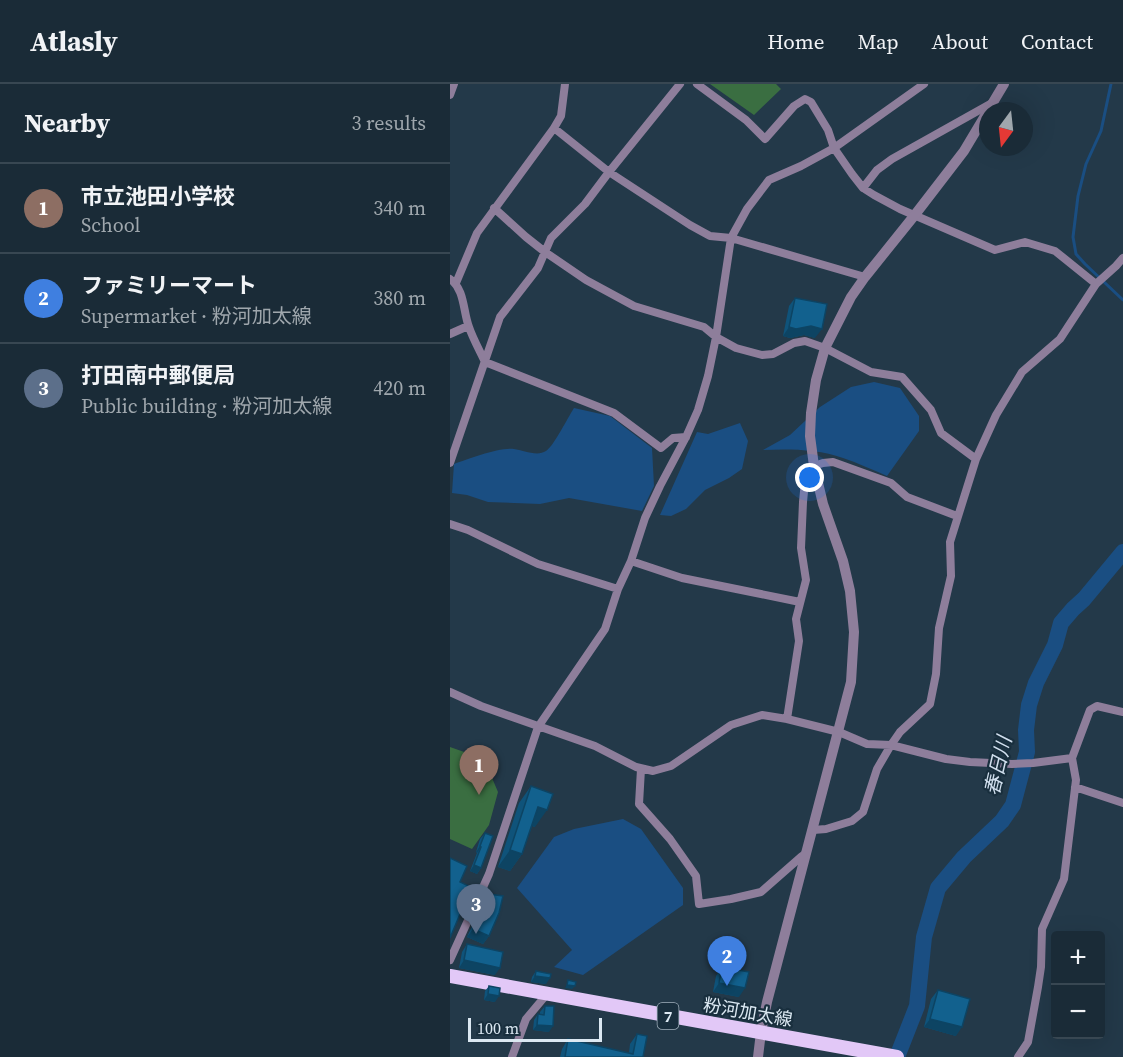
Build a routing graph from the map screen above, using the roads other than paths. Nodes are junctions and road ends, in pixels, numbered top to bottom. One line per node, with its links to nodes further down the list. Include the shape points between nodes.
1 (454, 84): 7 (street)
2 (565, 84): 11 (street, via 561,116)
3 (680, 84): 13 (street)
4 (697, 84): 12 (street, via 765,139 805,99 811,102 828,130)
5 (924, 84): 12 (street)
6 (1004, 84): 8 (street)
7 (450, 95)
8 (993, 102)
9 (979, 110): 14 (street, via 892,159)
10 (979, 125): 16 (street)
11 (554, 128): 13 (street); 15 (street)
12 (834, 148): 14 (street); 17 (street, via 769,180)
13 (609, 172): 17 (street, via 710,236); 18 (street, via 585,204 551,238)
14 (863, 188): 16 (street)
15 (494, 208): 18 (street); 21 (street, via 477,232)
16 (914, 216): 20 (street); 22 (street, via 995,250 1024,242 1055,251)
17 (731, 238): 20 (street); 25 (street)
18 (545, 252): 25 (street, via 634,306 704,327); 27 (street, via 538,268 500,317)
19 (1123, 258): 22 (street)
20 (865, 277): 26 (street)
21 (453, 281): 23 (street)
22 (1096, 284): 31 (street, via 1060,339 1022,372)
23 (468, 326): 24 (street); 27 (street)
24 (450, 334)
25 (716, 337): 26 (street, via 762,355 794,343); 29 (street, via 698,410)
26 (825, 348): 31 (street, via 871,372 902,377 931,410 942,433); 33 (street, via 811,413)
27 (485, 362): 29 (street, via 615,412 661,448 673,438); 30 (street)
28 (450, 431): 30 (street)
29 (686, 437): 36 (street, via 645,518)
30 (459, 438): 32 (street)
31 (976, 459): 34 (street)
32 (450, 463)
33 (814, 466): 34 (street, via 833,462 891,483 907,497); 38 (street, via 806,481 803,502 801,548 806,580); 43 (street, via 843,561 854,632 851,682)
34 (957, 516): 44 (street, via 950,542 951,576 939,628 930,704)
35 (450, 524): 37 (street, via 538,564)
36 (631, 561): 37 (street); 38 (street, via 682,578)
37 (618, 589): 42 (street, via 605,629)
38 (800, 602): 41 (street, via 796,619 799,641)
39 (450, 692): 42 (street)
40 (1123, 712): 45 (street, via 1097,706 1090,710)
41 (787, 719): 43 (street); 46 (street, via 762,715 730,725 671,766 653,771)
42 (538, 727): 46 (street, via 595,746); 51 (street, via 489,874)
43 (838, 732): 44 (street, via 867,744); 49 (street)
44 (891, 745): 45 (street, via 970,762 1012,764); 49 (street, via 863,812 852,821)
45 (1072, 758): 47 (street)
46 (641, 769): 50 (street, via 639,804 696,876 699,904 761,892)
47 (1075, 787): 48 (street); 58 (street, via 1064,879 1042,928 1041,967 1028,1042)
48 (1123, 803)
49 (813, 830): 50 (street)
50 (805, 854): 54 (street)
51 (450, 960)
52 (450, 976): 53 (main road, 粉河加太線 / 7)
53 (547, 994): 54 (main road, 粉河加太線 / 7); 56 (street, via 526,1019)
54 (761, 1032): 55 (main road, 粉河加太線 / 7); 57 (street)
55 (892, 1056)
56 (512, 1057)
57 (758, 1057)
58 (1018, 1057)

